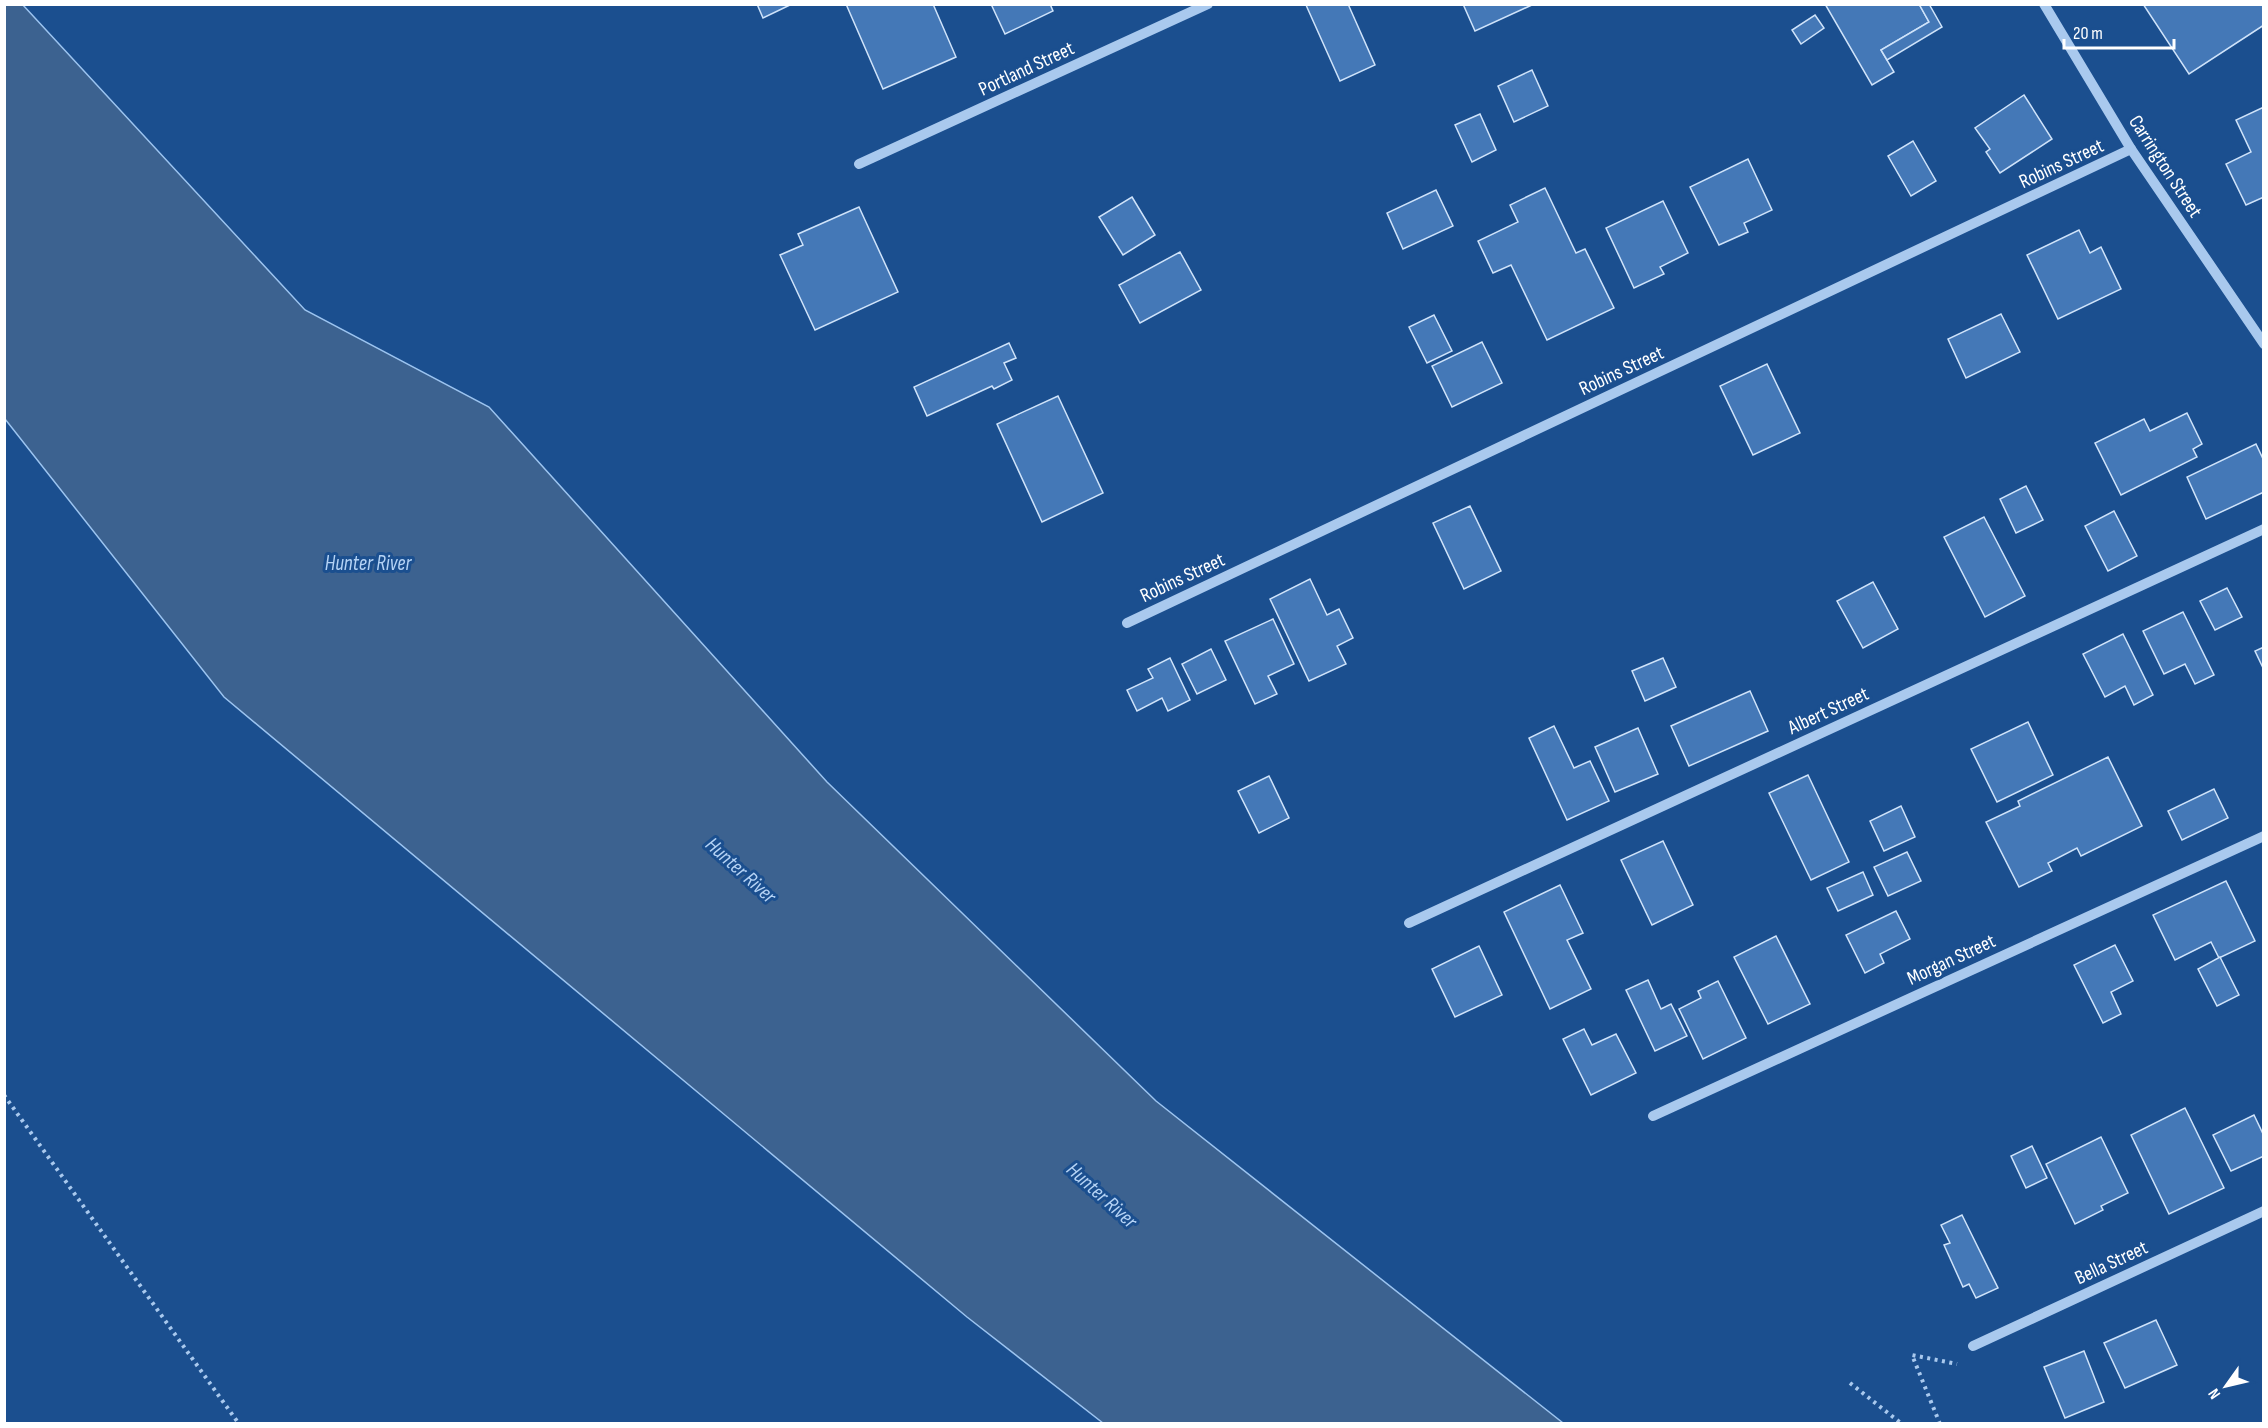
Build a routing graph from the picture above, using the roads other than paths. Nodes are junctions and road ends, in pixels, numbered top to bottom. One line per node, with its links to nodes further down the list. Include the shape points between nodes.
1 (1208, 4): 4 (street, Portland Street)
2 (2044, 4): 3 (street, Carrington Street)
3 (2131, 149): 5 (street, Carrington Street); 7 (street, Robins Street)
4 (859, 164)
5 (2264, 344)
6 (2264, 530): 9 (street, Albert Street)
7 (1127, 623)
8 (2264, 836): 10 (street, Morgan Street)
9 (1408, 923)
10 (1653, 1116)
11 (2264, 1211): 12 (street, Bella Street)
12 (1973, 1346)

